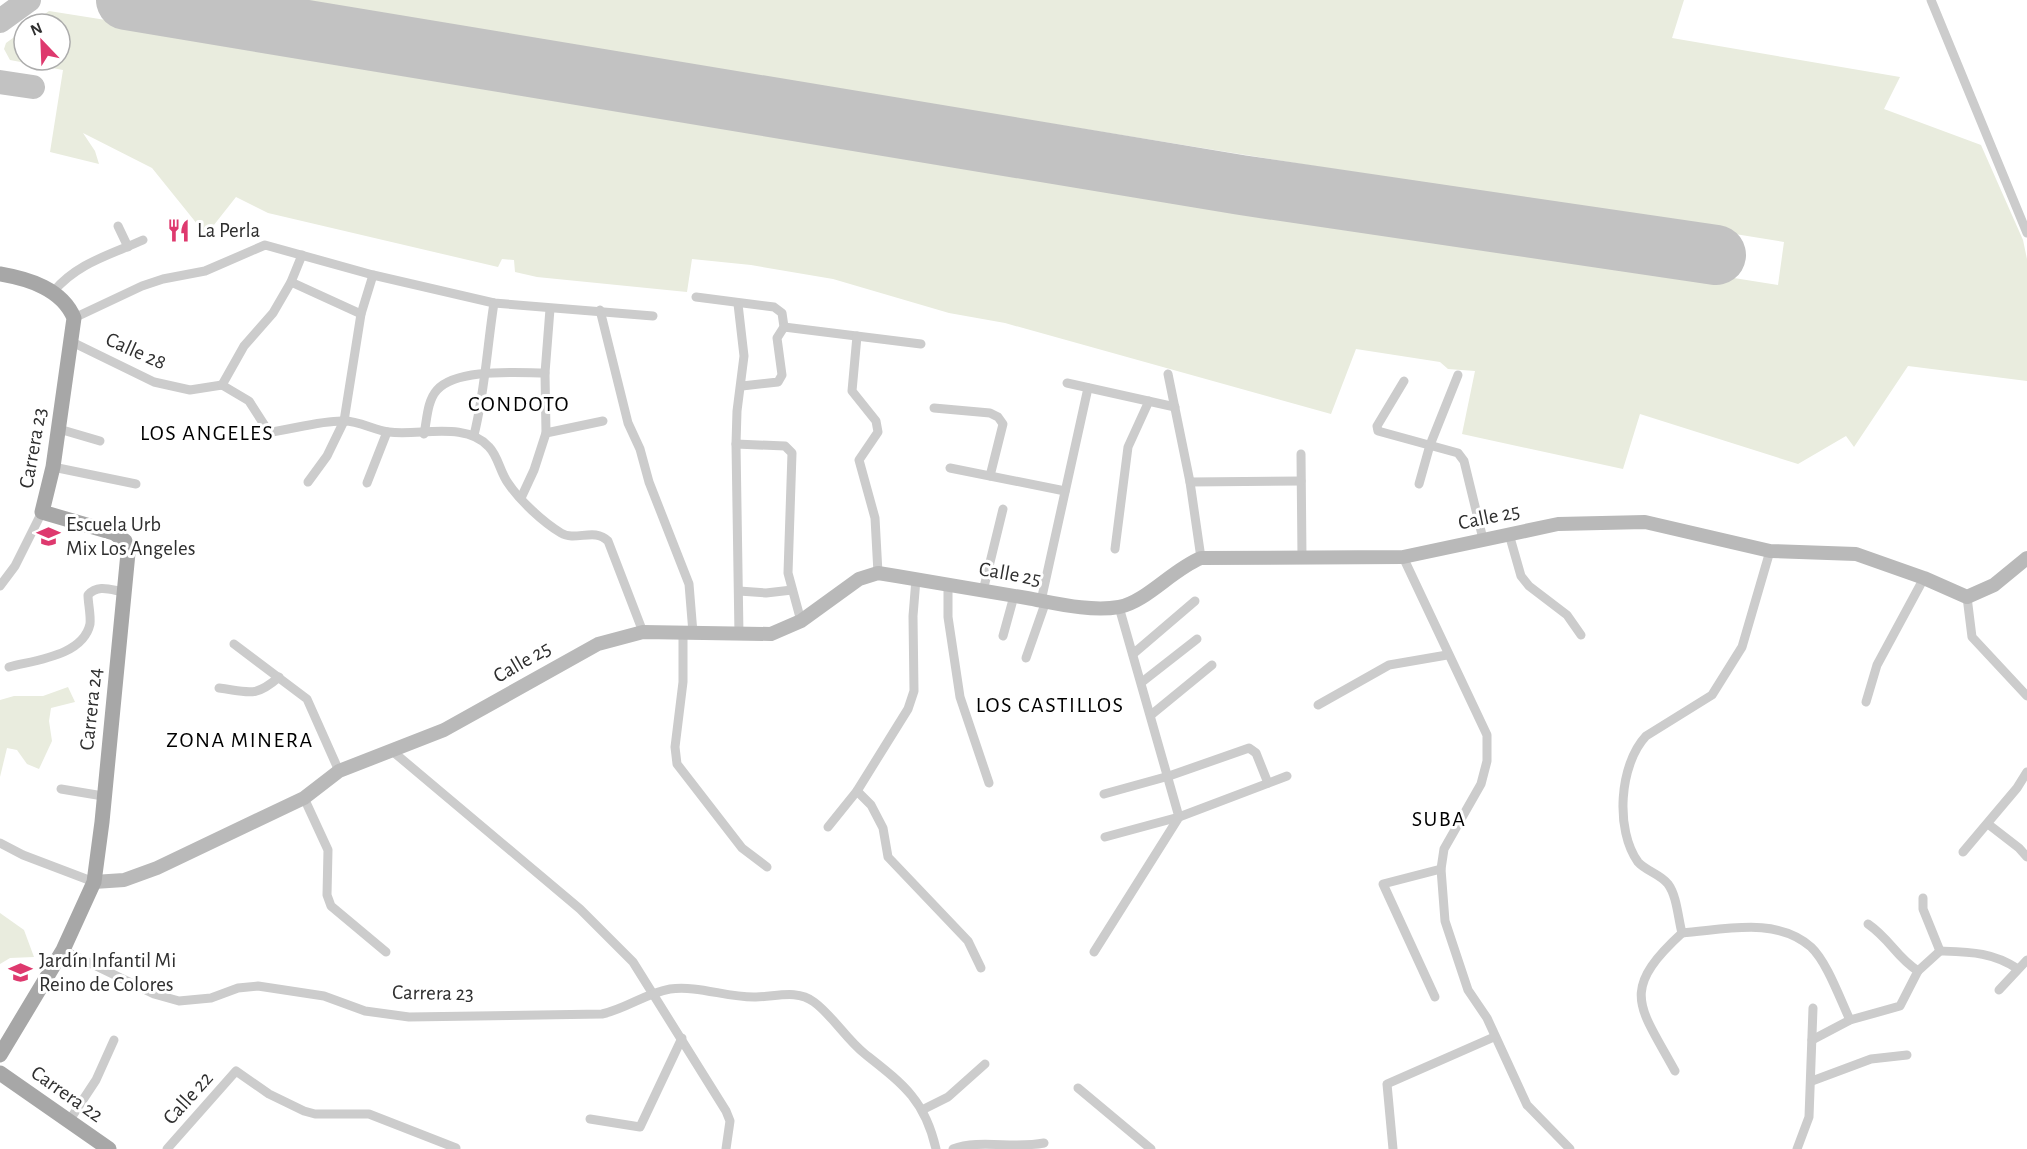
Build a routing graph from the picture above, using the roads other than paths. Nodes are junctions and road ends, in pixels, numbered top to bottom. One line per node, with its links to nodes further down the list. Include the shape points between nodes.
1 (1931, 0): 3 (street)
2 (118, 226): 5 (street)
3 (2027, 233)
4 (143, 240): 5 (street)
5 (128, 247): 10 (street, via 79,267)
6 (302, 255): 8 (street); 9 (street); 16 (street, via 260,246 205,271 142,286)
7 (0, 274): 10 (main road)
8 (373, 275): 12 (street); 17 (street)
9 (291, 282): 17 (street); 29 (street, via 273,313 244,346)
10 (53, 292): 16 (main road)
11 (696, 297): 13 (street)
12 (494, 303): 14 (street); 23 (street)
13 (738, 303): 19 (street, via 779,309); 30 (street, via 744,356)
14 (550, 309): 15 (street); 24 (street)
15 (600, 310): 18 (street); 83 (street, via 628,423 689,584)
16 (72, 313): 21 (main road, Carrera 23)
17 (361, 314): 35 (street)
18 (653, 316)
19 (784, 327): 20 (street); 30 (street, via 777,338 782,375 778,382)
20 (857, 336): 22 (street); 67 (street, via 852,392 876,421 878,432 859,460 875,518)
21 (72, 342): 29 (street, Calle 28, via 154,382 190,390); 37 (main road, Carrera 23)
22 (921, 344)
23 (483, 373): 24 (street); 40 (street, via 446,382 437,390); 41 (street, via 484,396)
24 (545, 373): 39 (street)
25 (1168, 374): 33 (street)
26 (1458, 375): 44 (street)
27 (1404, 381): 44 (street, via 1377,429)
28 (1067, 383): 31 (street)
29 (222, 386): 35 (street, via 249,401 272,432)
30 (742, 386): 43 (street)
31 (1088, 388): 32 (street); 55 (street)
32 (1149, 401): 33 (street); 61 (street, via 1128,447)
33 (1175, 407): 51 (street)
34 (934, 408): 48 (street, via 998,417 1003,424)
35 (344, 421): 38 (street); 50 (street, via 327,456)
36 (603, 421): 39 (street)
37 (59, 429): 42 (street); 46 (main road, Carrera 23)
38 (387, 432): 40 (street); 52 (street)
39 (546, 433): 56 (street)
40 (424, 434): 41 (street, via 459,431)
41 (474, 435): 56 (street, via 490,447 507,482)
42 (100, 441)
43 (736, 444): 72 (street, via 784,446 792,453 788,573); 73 (street)
44 (1430, 445): 54 (street); 60 (street, via 1462,457)
45 (1301, 454): 49 (street)
46 (53, 467): 53 (street); 58 (main road, Carrera 23)
47 (950, 468): 48 (street)
48 (990, 476): 55 (street)
49 (1301, 481): 51 (street); 63 (street)
50 (308, 482)
51 (1190, 482): 65 (street)
52 (367, 483)
53 (136, 484)
54 (1419, 484)
55 (1065, 491): 78 (street)
56 (521, 498): 82 (street, via 562,534 595,534 608,541)
57 (1003, 509): 74 (street)
58 (42, 512): 71 (street, Carrera 23, via 15,566); 75 (main road, Carrera 24, via 114,533 125,541 128,553)
59 (1509, 534): 60 (street, Calle 25); 62 (street, Calle 25, via 1557,524 1645,522); 85 (street, via 1521,576 1567,615)
60 (1483, 539): 64 (street, Calle 25)
61 (1115, 549)
62 (1770, 550): 68 (street, Calle 25, via 1856,554); 125 (street, via 1742,647 1712,695 1646,736 1638,744 1630,767 1621,813 1624,832 1640,864 1668,884)
63 (1302, 557): 64 (street, Calle 25); 65 (street, Calle 25)
64 (1402, 557): 90 (street)
65 (1201, 558): 80 (street, Calle 25, via 1183,565 1139,598)
66 (2027, 558): 77 (street, via 1994,585)
67 (878, 573): 69 (street, Calle 25); 81 (street, Calle 25, via 859,579)
68 (1924, 578): 77 (street, Calle 25); 98 (street, via 1877,665)
69 (916, 579): 70 (street, Calle 25); 109 (street, via 914,692 909,709)
70 (948, 584): 74 (street, Calle 25); 106 (street, via 948,617 960,697)
71 (0, 586)
72 (792, 590): 73 (street); 81 (street)
73 (739, 591): 84 (street)
74 (983, 591): 76 (street, Calle 25)
75 (124, 592): 93 (street, via 98,587 88,595 90,623 83,638 66,652); 111 (main road, Carrera 24)
76 (1014, 596): 78 (street, Calle 25); 86 (street)
77 (1967, 597): 97 (street, via 1972,637)
78 (1044, 601): 80 (street, Calle 25); 91 (street)
79 (1195, 601): 89 (street)
80 (1119, 607): 89 (street)
81 (801, 621): 84 (street, Calle 25, via 771,634)
82 (643, 632): 83 (street, Calle 25); 101 (street, Calle 25, via 598,644 444,730)
83 (688, 633): 84 (street, Calle 25); 120 (street, via 675,747 677,764 742,848)
84 (740, 635)
85 (1581, 635)
86 (1003, 636)
87 (1197, 639): 95 (street)
88 (234, 644): 94 (street)
89 (1133, 654): 95 (street)
90 (1448, 654): 99 (street, via 1389,665); 121 (street, via 1487,735 1487,760 1481,784 1444,849)
91 (1026, 658)
92 (1212, 665): 100 (street)
93 (9, 667)
94 (279, 677): 96 (street, via 254,693); 102 (street, via 307,699)
95 (1142, 682): 100 (street)
96 (219, 688)
97 (2027, 696)
98 (1866, 702)
99 (1318, 705)
100 (1151, 715): 104 (street)
101 (391, 750): 102 (street, Calle 25); 135 (street, via 580,909 633,962)
102 (339, 771): 112 (street, Calle 25)
103 (2027, 772): 114 (street)
104 (1169, 776): 107 (street, via 1248,748 1256,753); 110 (street); 113 (street)
105 (1287, 776): 107 (street)
106 (989, 783)
107 (1268, 783): 113 (street)
108 (61, 789): 111 (street)
109 (857, 791): 115 (street); 131 (street, via 871,805 883,828 888,857 968,940)
110 (1104, 794)
111 (103, 796): 122 (main road, Carrera 24)
112 (304, 798): 122 (street, Calle 25, via 158,868 124,880); 128 (street, via 328,850 327,895 331,906)
113 (1179, 817): 116 (street); 129 (street)
114 (1988, 824): 118 (street); 119 (street)
115 (828, 827)
116 (1105, 837)
117 (0, 843): 122 (street)
118 (1963, 852)
119 (2027, 857)
120 (767, 867)
121 (1441, 868): 136 (street, via 1383,884); 139 (street, via 1445,921 1468,990 1487,1018)
122 (94, 882): 126 (main road, Carrera 24)
123 (1923, 898): 127 (street, via 1923,909)
124 (1868, 924): 133 (street, via 1885,936 1903,962)
125 (1682, 933): 138 (street, via 1765,927 1786,931 1819,957); 146 (street, via 1658,955 1645,973 1641,987 1643,1011)
126 (63, 950): 135 (street, Carrera 23, via 154,994 179,1001 211,998 238,988 258,986 324,996 365,1011 409,1017 602,1014); 144 (main road, Carrera 24)
127 (1940, 951): 132 (street, via 1986,953); 133 (street)
128 (386, 952)
129 (1094, 952)
130 (2027, 960): 132 (street)
131 (981, 968)
132 (2018, 969): 134 (street)
133 (1918, 971): 138 (street, via 1900,1006)
134 (1999, 990)
135 (655, 993): 140 (street); 150 (street, via 672,989 754,998 802,996 814,1002)
136 (1435, 997)
137 (1813, 1008): 142 (street)
138 (1850, 1020): 142 (street)
139 (1494, 1037): 161 (street, via 1387,1084); 162 (street, via 1527,1105)
140 (682, 1038): 151 (street, via 640,1127); 157 (street, via 730,1121)
141 (114, 1040): 152 (street, via 96,1080)
142 (1812, 1040): 148 (street)
143 (1907, 1054): 148 (street, via 1871,1059)
144 (0, 1055)
145 (985, 1064): 150 (street, via 948,1097)
146 (1676, 1071)
147 (0, 1073): 152 (main road, Carrera 22)
148 (1812, 1081): 163 (street, via 1809,1117)
149 (1078, 1088): 160 (street)
150 (924, 1109): 158 (street)
151 (590, 1119)
152 (69, 1121): 155 (main road, Carrera 22)
153 (1044, 1143): 159 (street, via 1024,1148 963,1145)
154 (456, 1148): 156 (street, Calle 22, via 369,1114 304,1111 269,1094 236,1071)
155 (110, 1149)
156 (167, 1149)
157 (726, 1149)
158 (936, 1149)
159 (952, 1149)
160 (1151, 1149)
161 (1393, 1149)
162 (1570, 1149)
163 (1797, 1149)

